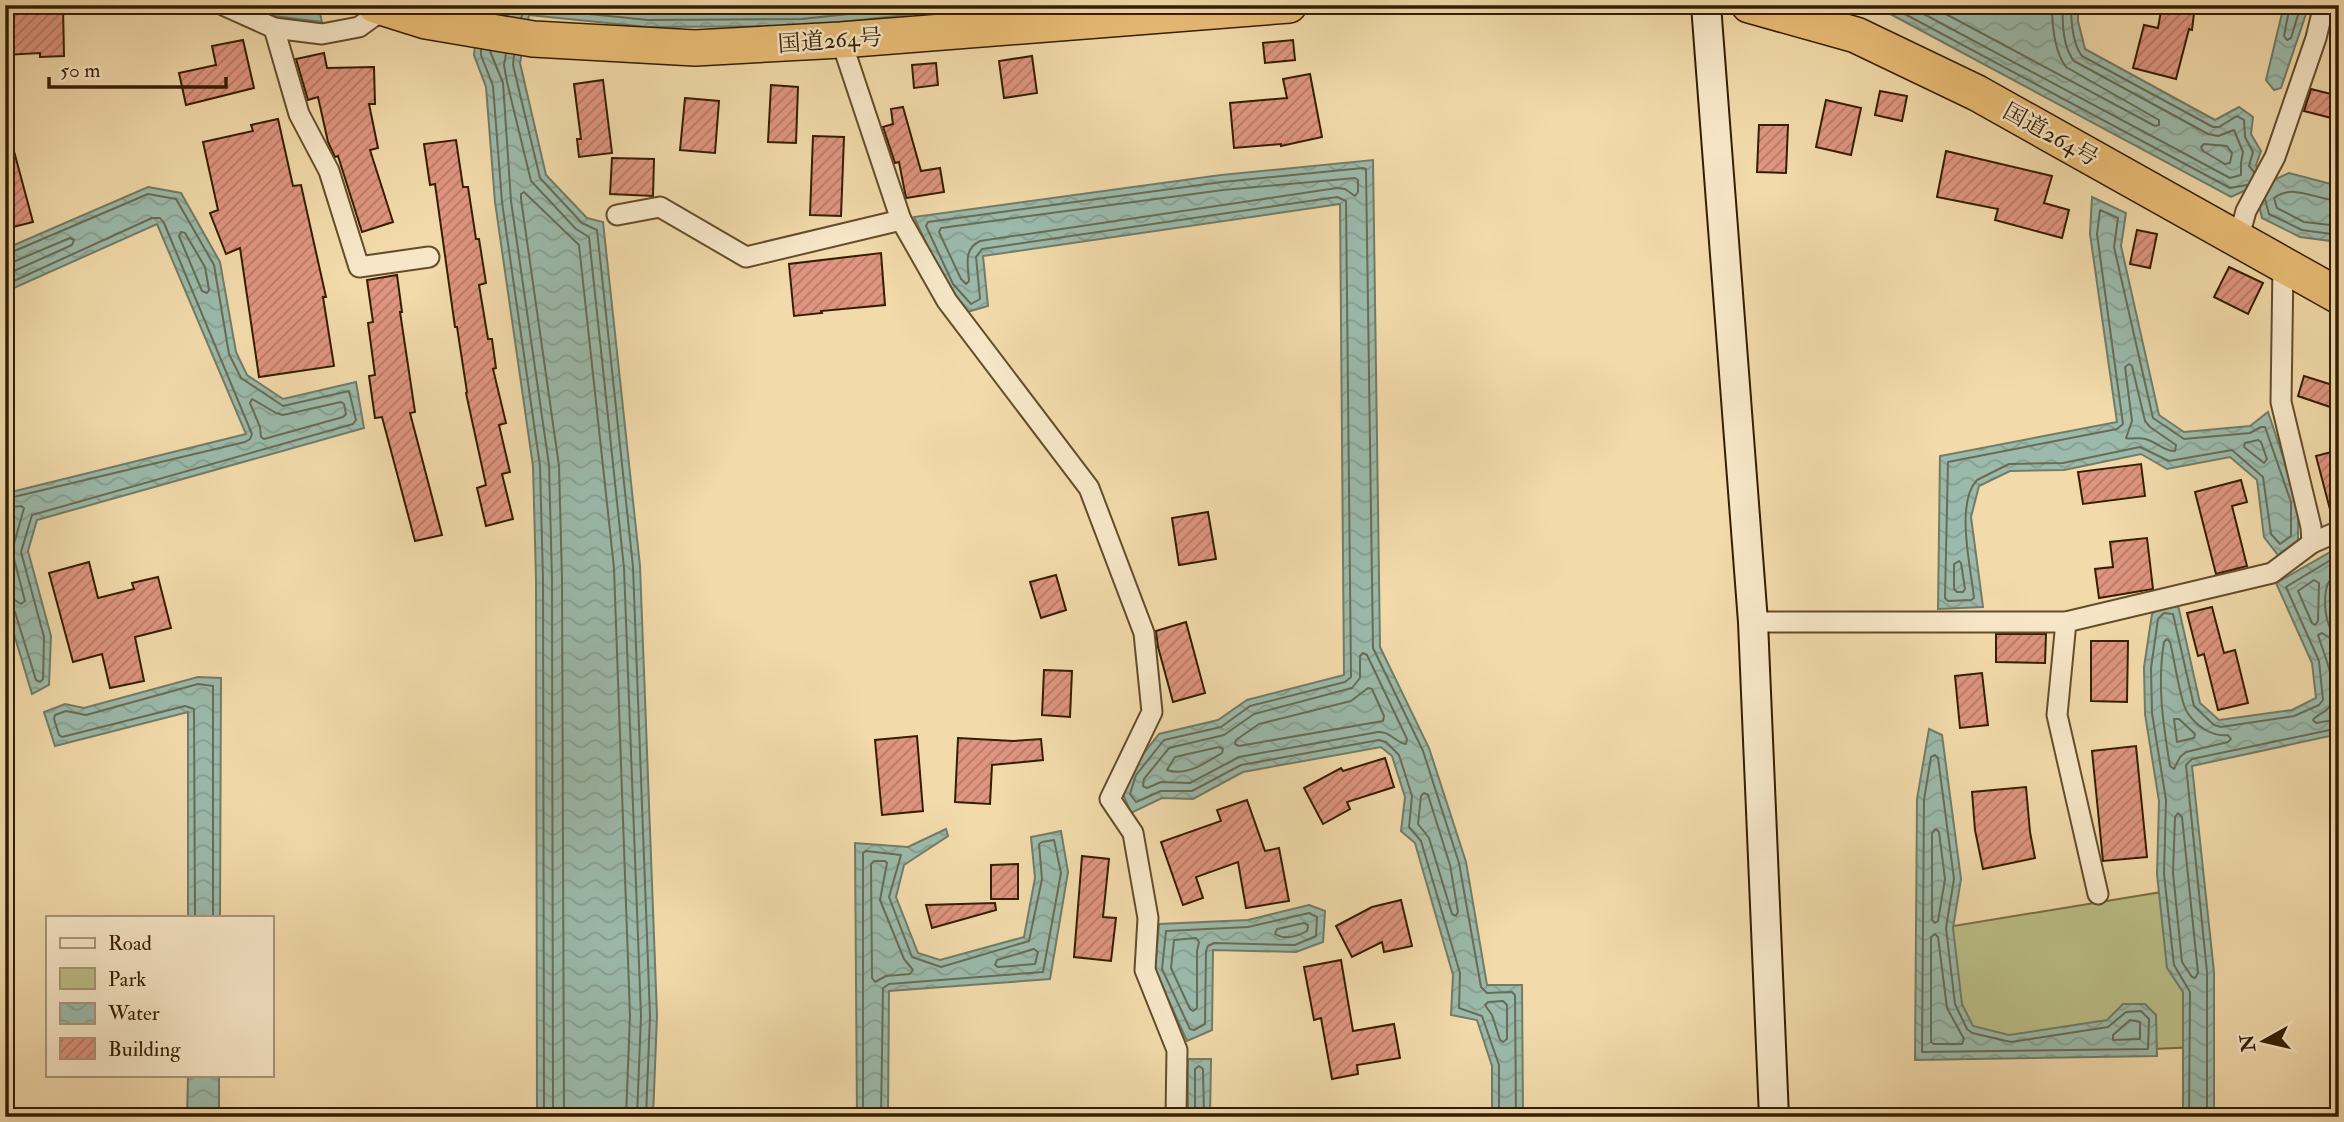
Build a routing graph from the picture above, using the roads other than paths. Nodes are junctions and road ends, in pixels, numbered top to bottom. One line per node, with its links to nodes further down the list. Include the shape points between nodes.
1 (223, 5): 7 (street)
2 (1289, 5): 8 (highway, 国道264号)
3 (1706, 5): 17 (street)
4 (1749, 5): 11 (highway, 国道264号, via 1856,35)
5 (2324, 5): 11 (street, via 2275,157)
6 (380, 7): 7 (street, via 359,27 322,34); 8 (highway, 国道264号, via 426,21 533,39 695,48)
7 (274, 28): 12 (street, via 299,114 329,171 359,267)
8 (841, 40): 10 (street)
9 (617, 215): 10 (street, via 660,207 746,257)
10 (901, 220): 20 (street, via 947,301 1089,488 1143,633 1152,712 1110,799 1133,833 1149,918 1145,970 1177,1050)
11 (2242, 225): 13 (highway, 国道264号)
12 (429, 257)
13 (2283, 265): 14 (highway, 国道264号); 16 (street, via 2281,402)
14 (2339, 296)
15 (2339, 531): 16 (street)
16 (2312, 544): 18 (street, via 2272,573)
17 (1753, 622): 18 (street); 21 (street)
18 (2066, 622): 19 (street, via 2057,715)
19 (2098, 894)
20 (1176, 1117)
21 (1774, 1117)

